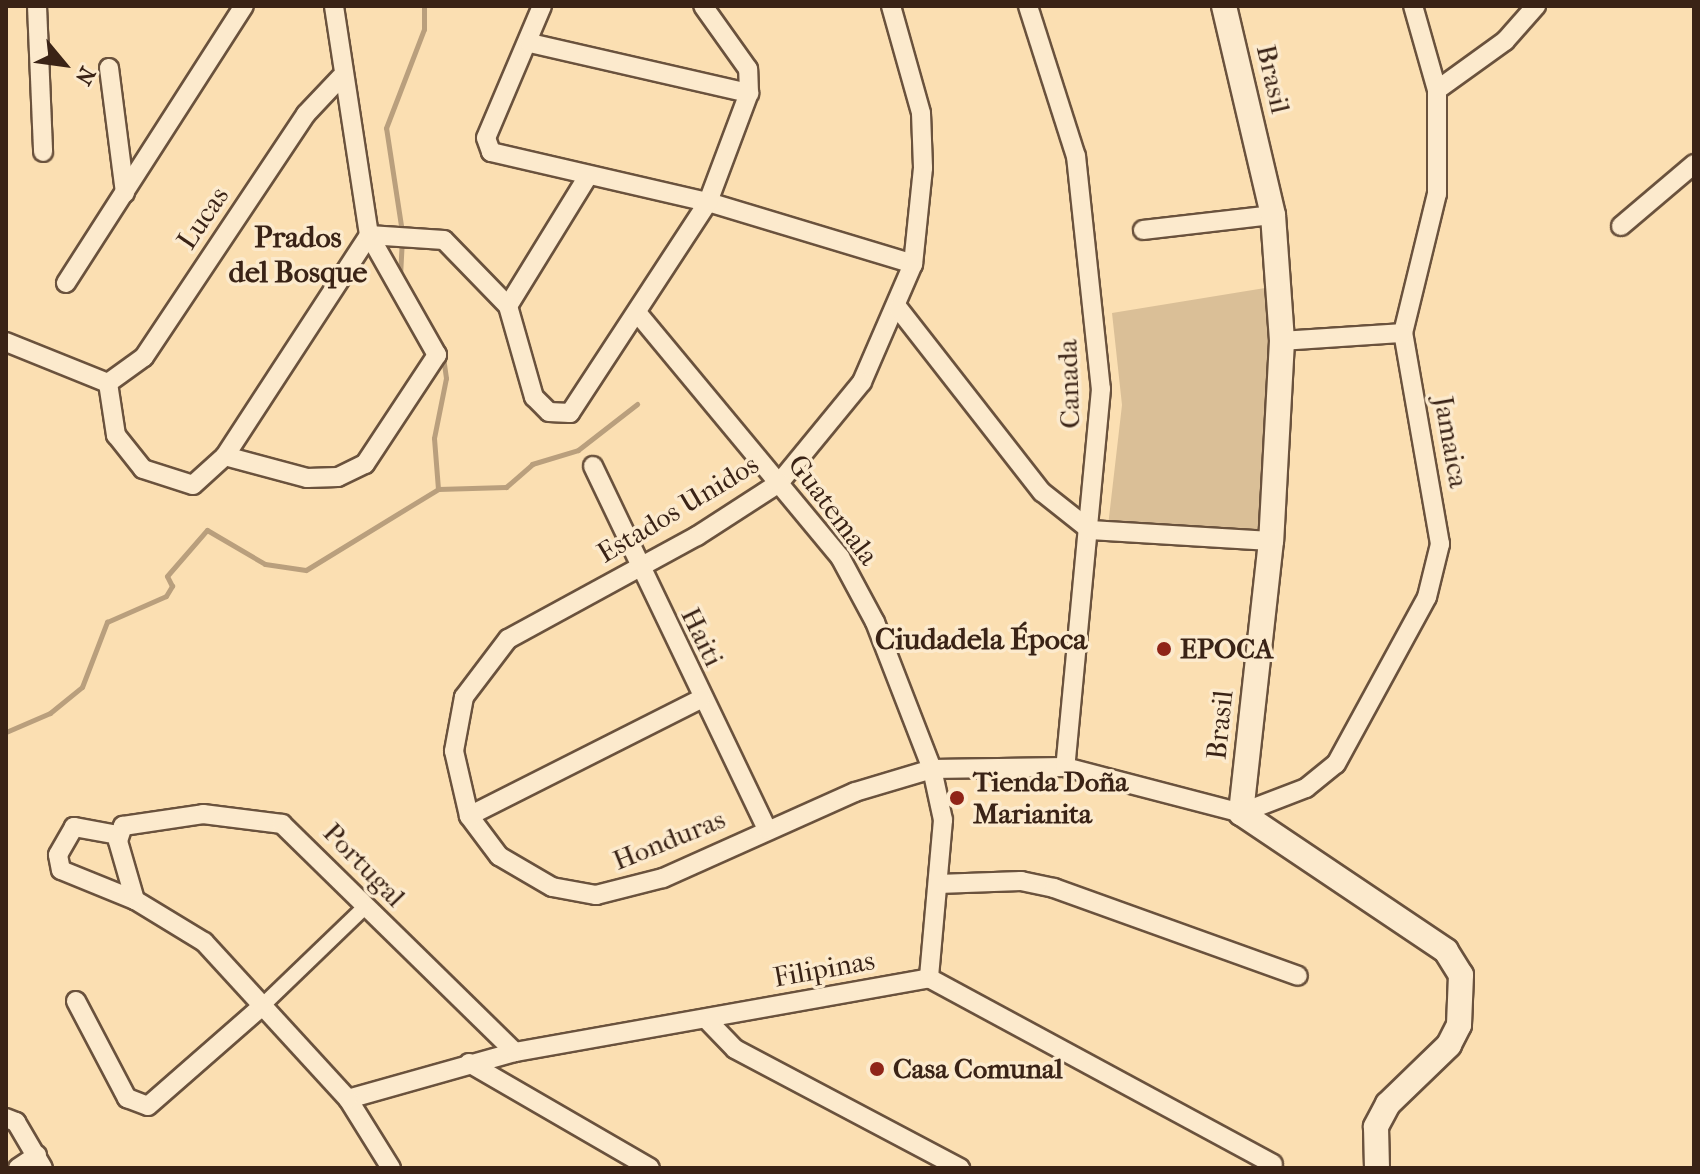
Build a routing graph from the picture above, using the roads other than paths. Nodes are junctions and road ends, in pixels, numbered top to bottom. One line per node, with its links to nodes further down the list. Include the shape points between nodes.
1 (37, 6): 16 (street)
2 (244, 6): 19 (street)
3 (334, 6): 13 (street)
4 (542, 6): 11 (street)
5 (703, 6): 15 (street, via 748,69)
6 (891, 6): 25 (street, Estados Unidos, via 921,113)
7 (1028, 6): 37 (street, Canada, via 1064,103 1086,241 1101,389)
8 (1224, 6): 21 (street, Brasil)
9 (1413, 6): 14 (street, Jamaica)
10 (1536, 6): 14 (street, via 1505,41)
11 (530, 43): 15 (street); 18 (street, via 491,125 491,152)
12 (109, 68): 19 (street)
13 (340, 78): 24 (street); 33 (street, Lucas, via 306,114 144,357)
14 (1437, 90): 30 (street, Jamaica, via 1437,194)
15 (749, 93): 20 (street)
16 (43, 152)
17 (1694, 164): 22 (street)
18 (588, 176): 20 (street); 27 (street)
19 (125, 193): 26 (street)
20 (708, 202): 25 (street); 29 (street)
21 (1273, 215): 23 (street); 31 (street, Brasil)
22 (1621, 226)
23 (1143, 230)
24 (369, 235): 27 (street, via 444,240); 34 (street); 34 (street, via 437,355 365,464 338,477 307,478)
25 (913, 264): 28 (street, Estados Unidos)
26 (66, 283)
27 (508, 306): 29 (street, via 534,397 549,412 570,413)
28 (898, 308): 36 (street, Estados Unidos, via 862,382); 37 (street, via 1042,492)
29 (639, 315): 36 (street, Guatemala)
30 (1403, 333): 31 (street); 44 (street, Jamaica, via 1429,469 1437,568 1336,764 1306,788)
31 (1282, 341): 38 (street, Brasil)
32 (6, 342): 33 (street)
33 (108, 383): 34 (street, via 116,435 143,469 193,485)
34 (225, 456)
35 (593, 466): 39 (street, Haiti)
36 (779, 483): 39 (street, Estados Unidos); 43 (street, Guatemala, via 840,557 875,622)
37 (1090, 530): 38 (street); 42 (street, Canada)
38 (1271, 541): 44 (street, Brasil)
39 (637, 567): 40 (street, Estados Unidos, via 508,639); 41 (street, Haiti)
40 (464, 697): 45 (street, Honduras, via 454,751)
41 (701, 699): 45 (street); 46 (street, Haiti)
42 (1065, 767): 43 (street, Honduras); 44 (street, Honduras)
43 (932, 769): 46 (street, Honduras); 48 (street, Guatemala, via 943,820)
44 (1241, 813): 66 (street, via 1446,951 1461,975 1459,1025 1449,1045 1388,1104 1376,1127)
45 (469, 816): 46 (street, Honduras, via 515,869 552,887 596,895 663,878)
46 (767, 829)
47 (118, 835): 49 (street); 49 (street, via 74,827 60,846 61,870); 50 (street, Portugal, via 130,819 269,819 294,833)
48 (938, 884): 51 (street, via 1021,881 1054,888); 52 (street, Guatemala)
49 (135, 900): 54 (street, via 204,942)
50 (365, 907): 54 (street); 56 (street, Portugal)
51 (1298, 976)
52 (929, 978): 55 (street, Filipinas); 61 (street)
53 (76, 1001): 54 (street, via 127,1098 148,1106)
54 (261, 1007): 58 (street)
55 (707, 1020): 56 (street, Filipinas); 65 (street, via 735,1049)
56 (515, 1052): 57 (street, Filipinas)
57 (469, 1063): 58 (street, Filipinas); 64 (street)
58 (348, 1099): 63 (street)
59 (6, 1118): 60 (street)
60 (40, 1161): 62 (street)
61 (1273, 1164)
62 (18, 1168)
63 (391, 1168)
64 (650, 1168)
65 (960, 1168)
66 (1377, 1168)

